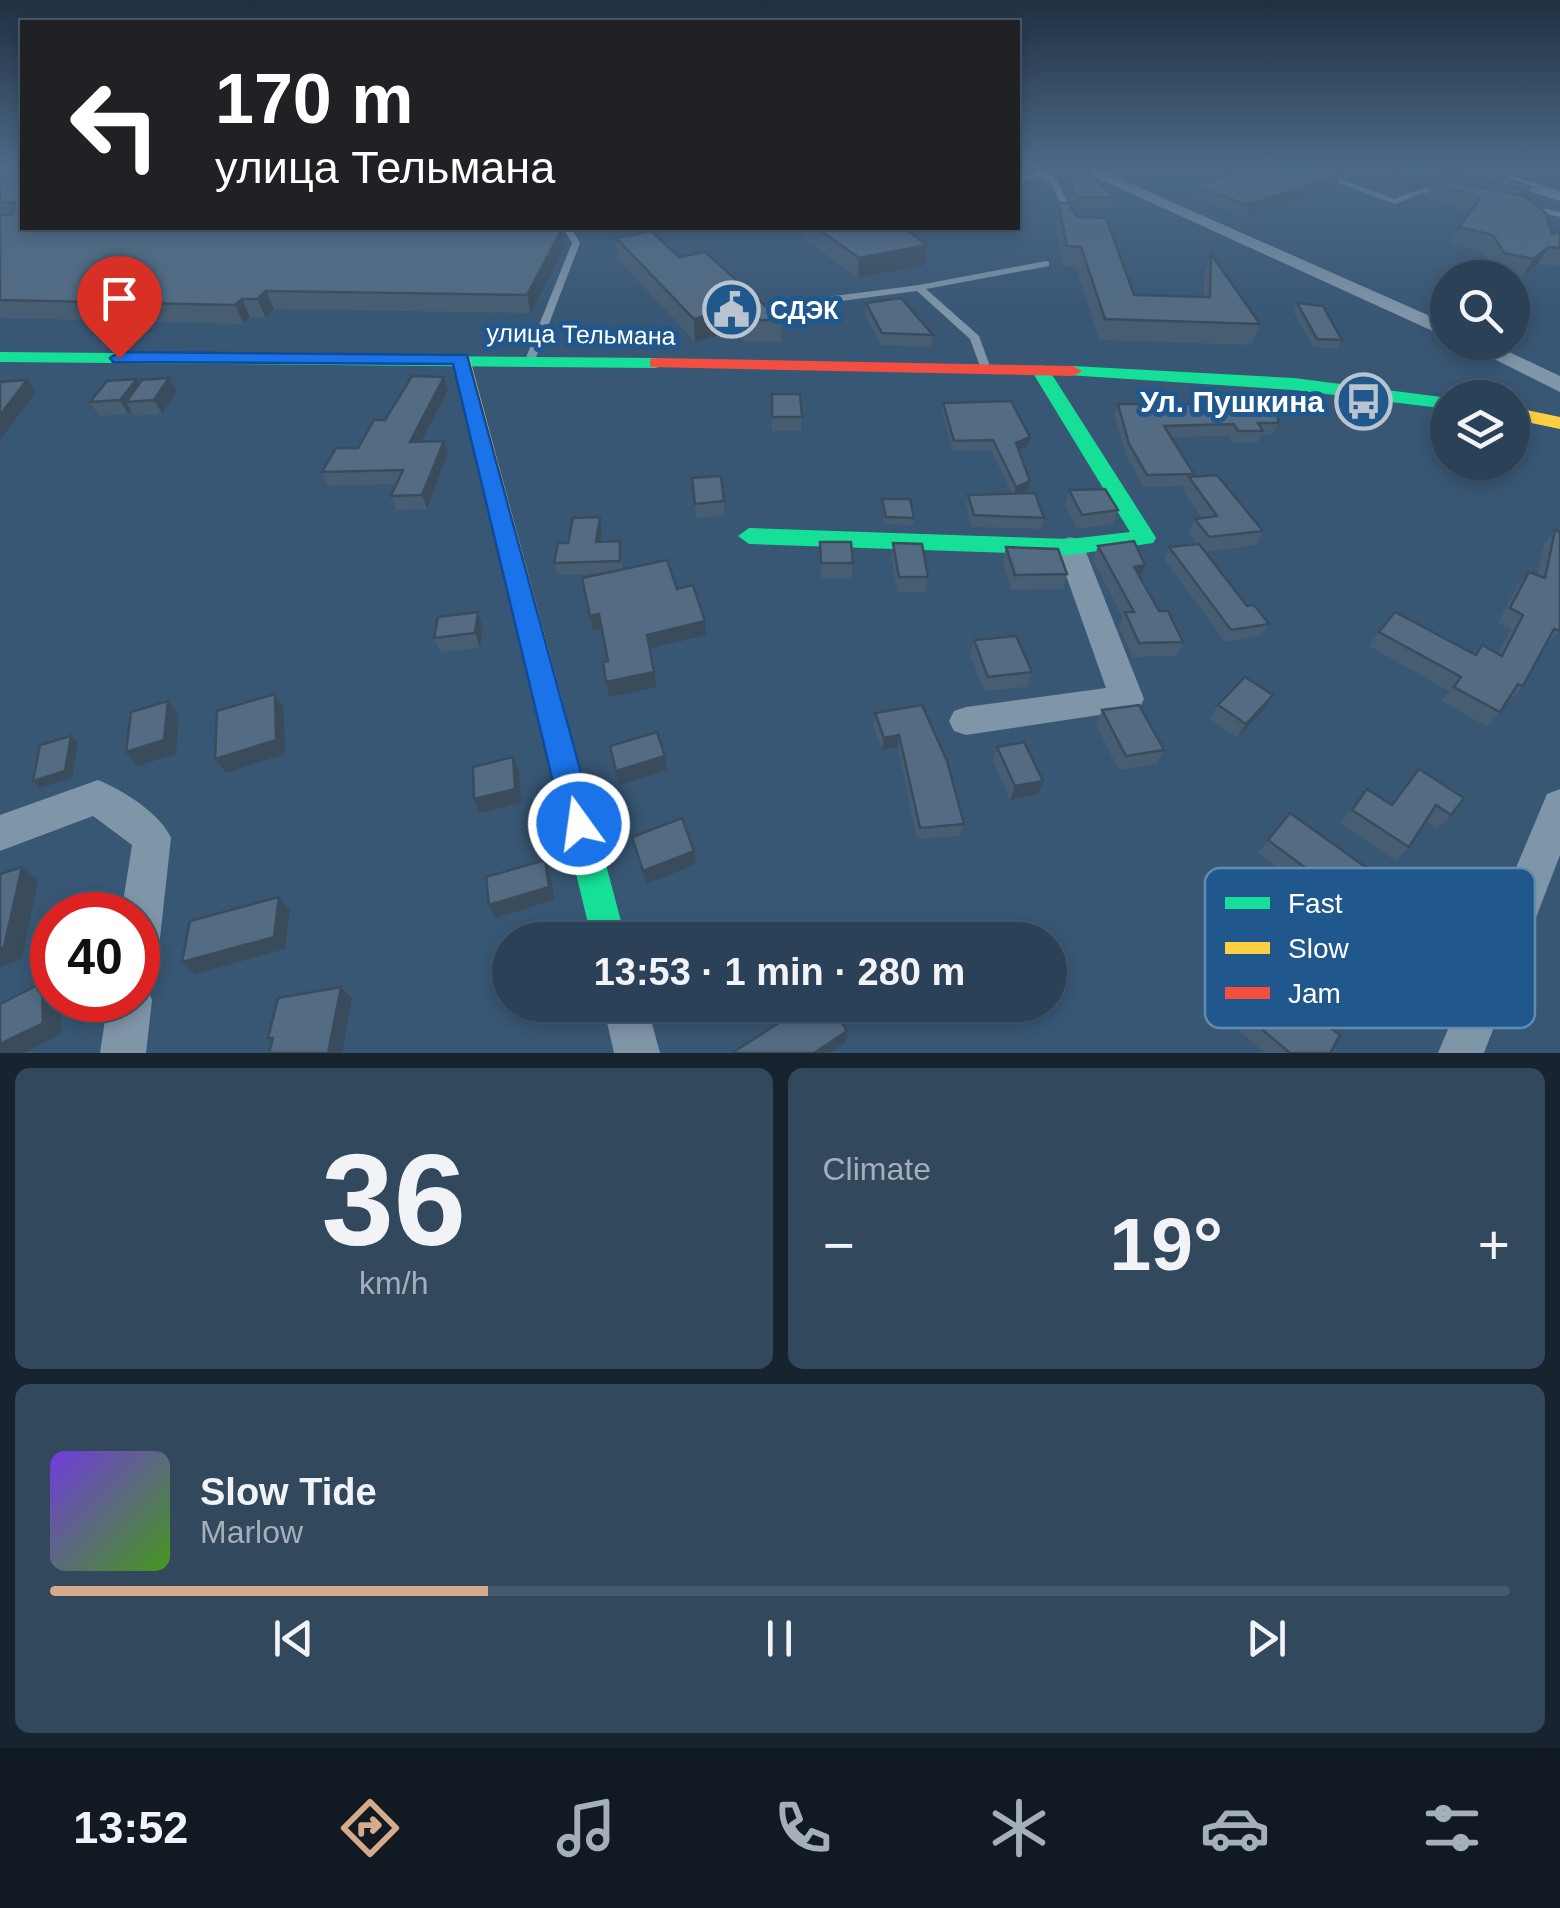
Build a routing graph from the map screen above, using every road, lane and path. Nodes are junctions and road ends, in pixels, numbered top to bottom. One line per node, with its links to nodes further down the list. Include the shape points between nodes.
1 (1070, 216): 4 (lane)
2 (1187, 216): 8 (street)
3 (568, 230): 11 (lane, via 576,243)
4 (1076, 230)
5 (1046, 264): 6 (lane)
6 (919, 288): 7 (lane); 13 (lane, via 975,338)
7 (764, 308)
8 (1430, 324)
9 (0, 357): 10 (main road, улица Тельмана)
10 (461, 359): 11 (main road, улица Тельмана); 26 (main road)
11 (530, 360): 13 (main road, улица Тельмана)
12 (1508, 360): 15 (street)
13 (986, 369): 14 (main road, улица Тельмана)
14 (1040, 370): 16 (main road, улица Тельмана, via 1319,385); 20 (main road, via 1145,538)
15 (1560, 385)
16 (1430, 400)
17 (1530, 417): 18 (main road)
18 (1560, 422)
19 (749, 536): 20 (main road)
20 (1070, 547): 21 (street, via 1127,698)
21 (966, 721)
22 (1560, 806): 24 (street)
23 (0, 833): 25 (street, via 98,798 152,838)
24 (1535, 868)
25 (145, 892)
26 (604, 922)
27 (128, 1022): 30 (street)
28 (630, 1022): 31 (street)
29 (1471, 1028): 32 (street)
30 (124, 1053)
31 (638, 1053)
32 (1461, 1053)

